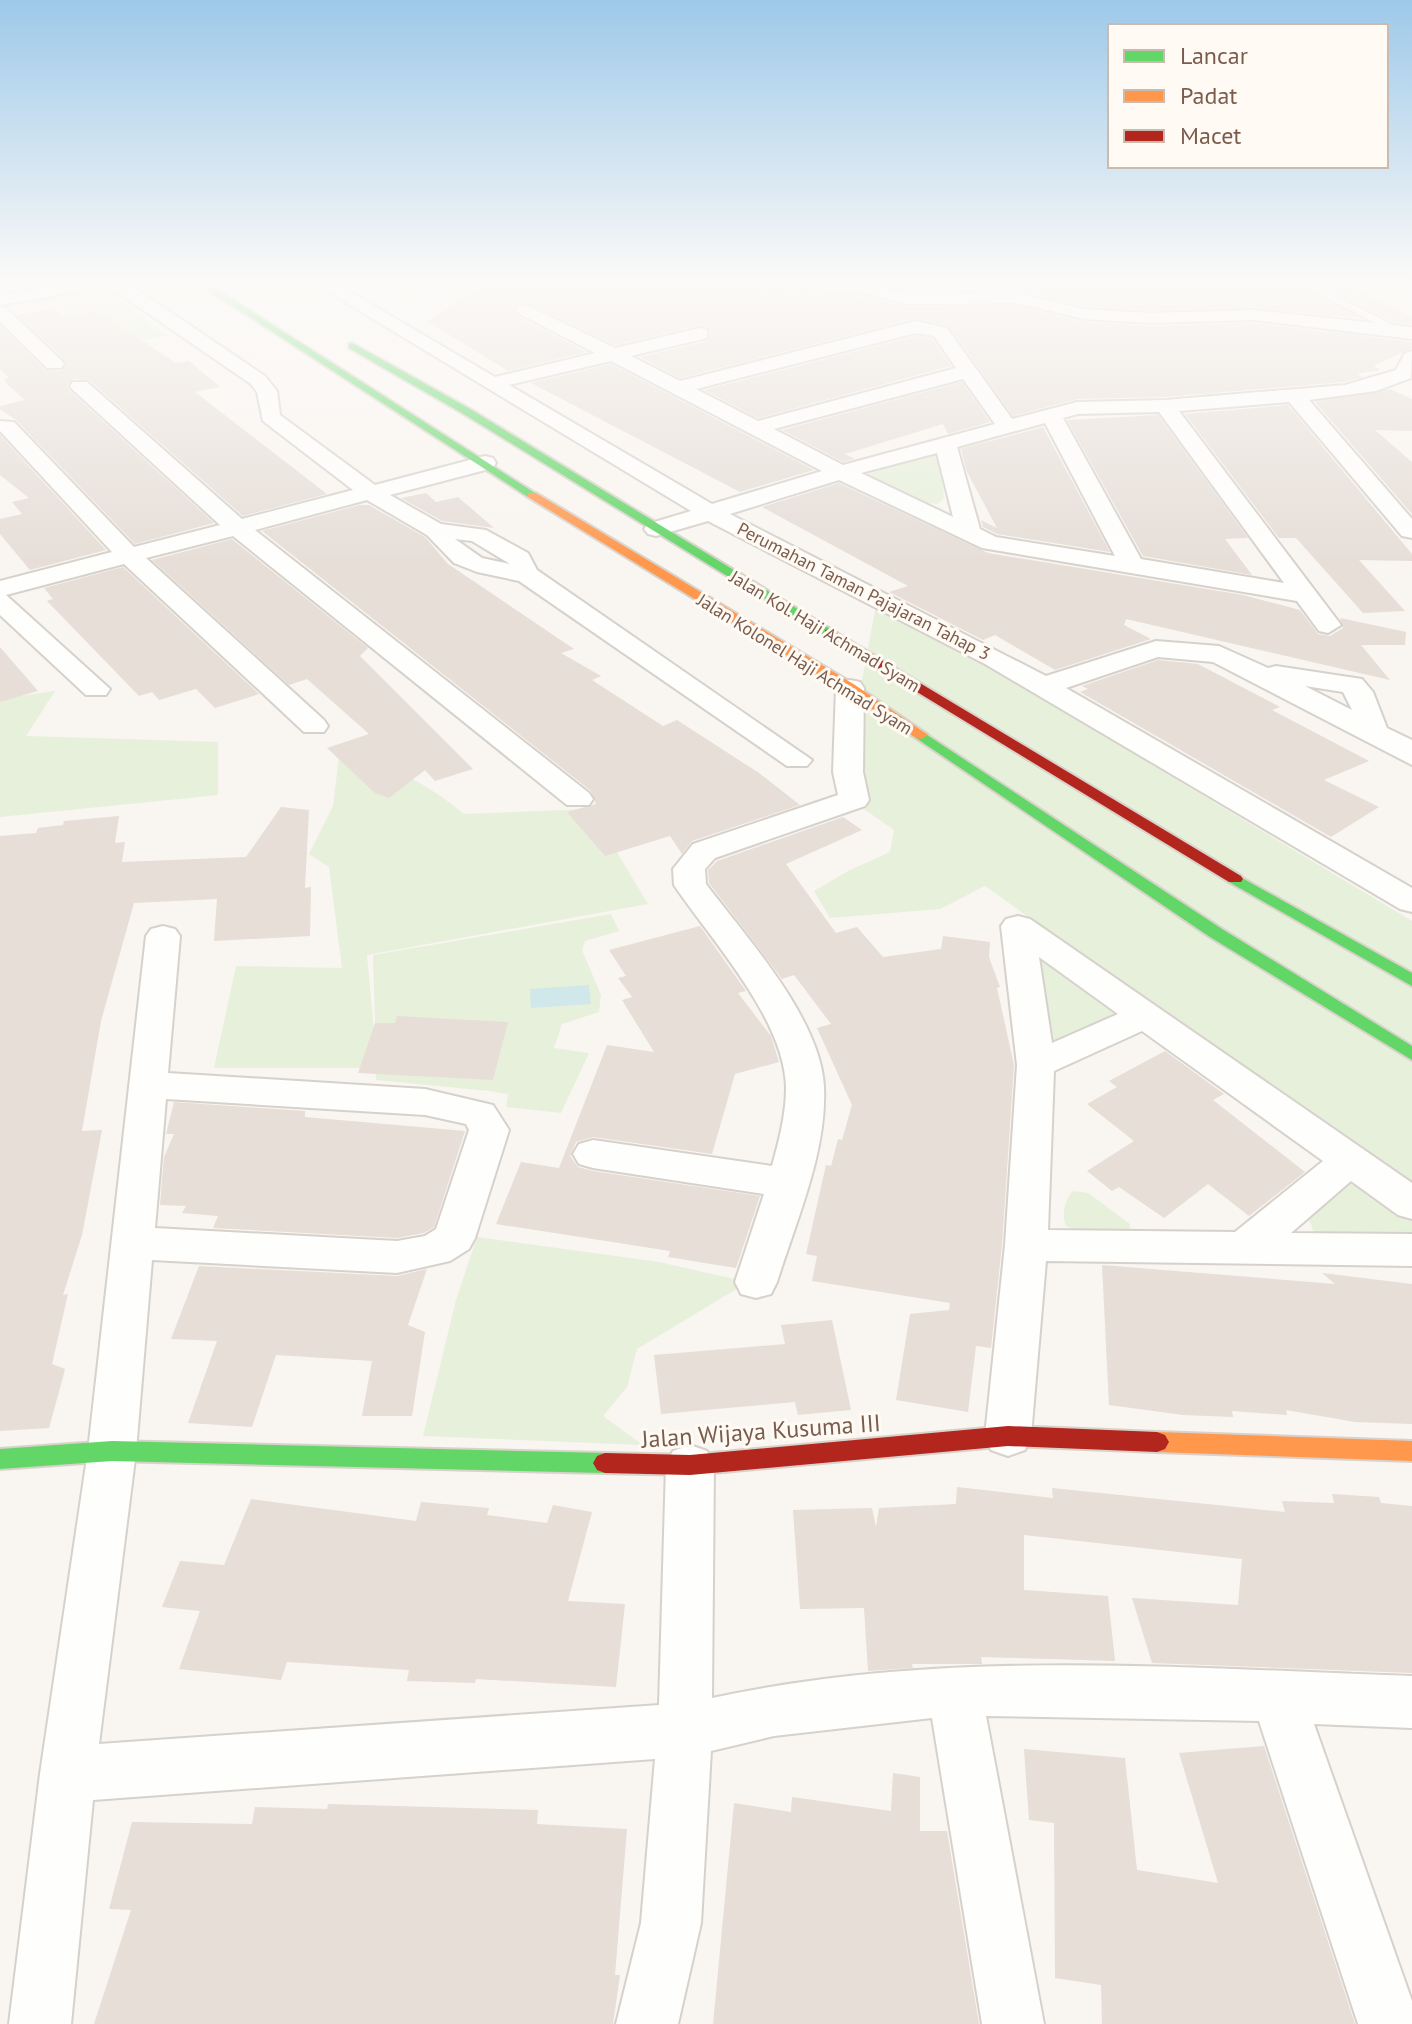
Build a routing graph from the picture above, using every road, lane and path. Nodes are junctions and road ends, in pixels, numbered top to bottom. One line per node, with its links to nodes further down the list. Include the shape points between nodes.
1 (248, 373): 23 (street, via 267,391 270,417)
2 (342, 373): 21 (main road, Jalan Kolonel Haji Achmad Syam)
3 (401, 373): 26 (main road, Jalan Kol. Haji Achmad Syam)
4 (479, 373): 11 (street, Perumahan Taman Pajajaran Tahap 3)
5 (535, 373): 11 (street)
6 (649, 373): 13 (street)
7 (735, 373): 13 (street)
8 (960, 373): 19 (street)
9 (971, 373): 17 (street)
10 (1404, 373): 14 (street, via 1362,389)
11 (495, 383): 24 (street, Perumahan Taman Pajajaran Tahap 3)
12 (80, 386): 25 (street)
13 (678, 388): 19 (street)
14 (1295, 396): 15 (street); 27 (street)
15 (1165, 406): 16 (street, via 1077,408); 31 (street)
16 (1052, 416): 17 (street); 32 (street)
17 (1006, 425): 20 (street)
18 (7, 426): 29 (street)
19 (755, 428): 22 (street)
20 (945, 443): 22 (street); 28 (street)
21 (485, 463): 23 (street); 37 (main road, Jalan Kolonel Haji Achmad Syam)
22 (841, 472): 24 (street); 28 (street)
23 (371, 493): 25 (street); 41 (street, via 435,530 446,550 490,570 526,574)
24 (709, 512): 26 (street); 36 (street, Perumahan Taman Pajajaran Tahap 3)
25 (238, 528): 29 (street); 42 (street)
26 (656, 529): 45 (main road, Jalan Kol. Haji Achmad Syam, via 1263,896)
27 (1410, 531)
28 (970, 535): 32 (street, via 1014,549)
29 (130, 557): 33 (street); 39 (street)
30 (0, 560): 33 (street)
31 (1281, 566): 32 (street); 34 (street)
32 (1133, 567): 34 (street)
33 (5, 591): 38 (street)
34 (1303, 594): 35 (street)
35 (1328, 625)
36 (1044, 686): 40 (street, via 1156,649 1219,654 1253,672 1352,685 1375,733); 43 (street, Perumahan Taman Pajajaran Tahap 3)
37 (850, 688): 47 (main road, Jalan Kolonel Haji Achmad Syam, via 1216,933); 52 (street, via 848,772 854,800 704,851 691,860 687,871 690,885 781,1018 802,1063 801,1117)
38 (96, 689)
39 (314, 726)
40 (1412, 756)
41 (797, 760)
42 (578, 799)
43 (1412, 902)
44 (163, 936): 49 (street)
45 (1412, 980)
46 (1145, 1016): 48 (street); 48 (street, via 1018,926); 51 (street)
47 (1412, 1054)
48 (1036, 1065): 55 (street)
49 (147, 1085): 54 (street); 54 (street, via 425,1102 479,1114 489,1130 454,1238 435,1250 397,1257)
50 (593, 1154): 52 (street)
51 (1352, 1159): 53 (street); 56 (street)
52 (786, 1183): 58 (street)
53 (1412, 1204)
54 (133, 1243): 60 (street)
55 (1026, 1245): 56 (street); 59 (street)
56 (1243, 1249): 57 (street)
57 (1412, 1250)
58 (756, 1282)
59 (1008, 1436): 61 (main road, Jalan Wijaya Kusuma III); 63 (main road, Jalan Wijaya Kusuma III)
60 (112, 1451): 62 (main road, Jalan Wijaya Kusuma III); 63 (main road, Jalan Wijaya Kusuma III); 68 (street)
61 (1412, 1451)
62 (0, 1459)
63 (690, 1465): 67 (street)
64 (954, 1690): 65 (street, via 1102,1688); 67 (street, via 749,1713); 71 (street)
65 (1278, 1698): 66 (street); 72 (street)
66 (1412, 1702)
67 (685, 1730): 68 (street); 70 (street, via 671,1923)
68 (68, 1774): 69 (street)
69 (40, 2024)
70 (647, 2024)
71 (1013, 2024)
72 (1389, 2024)

